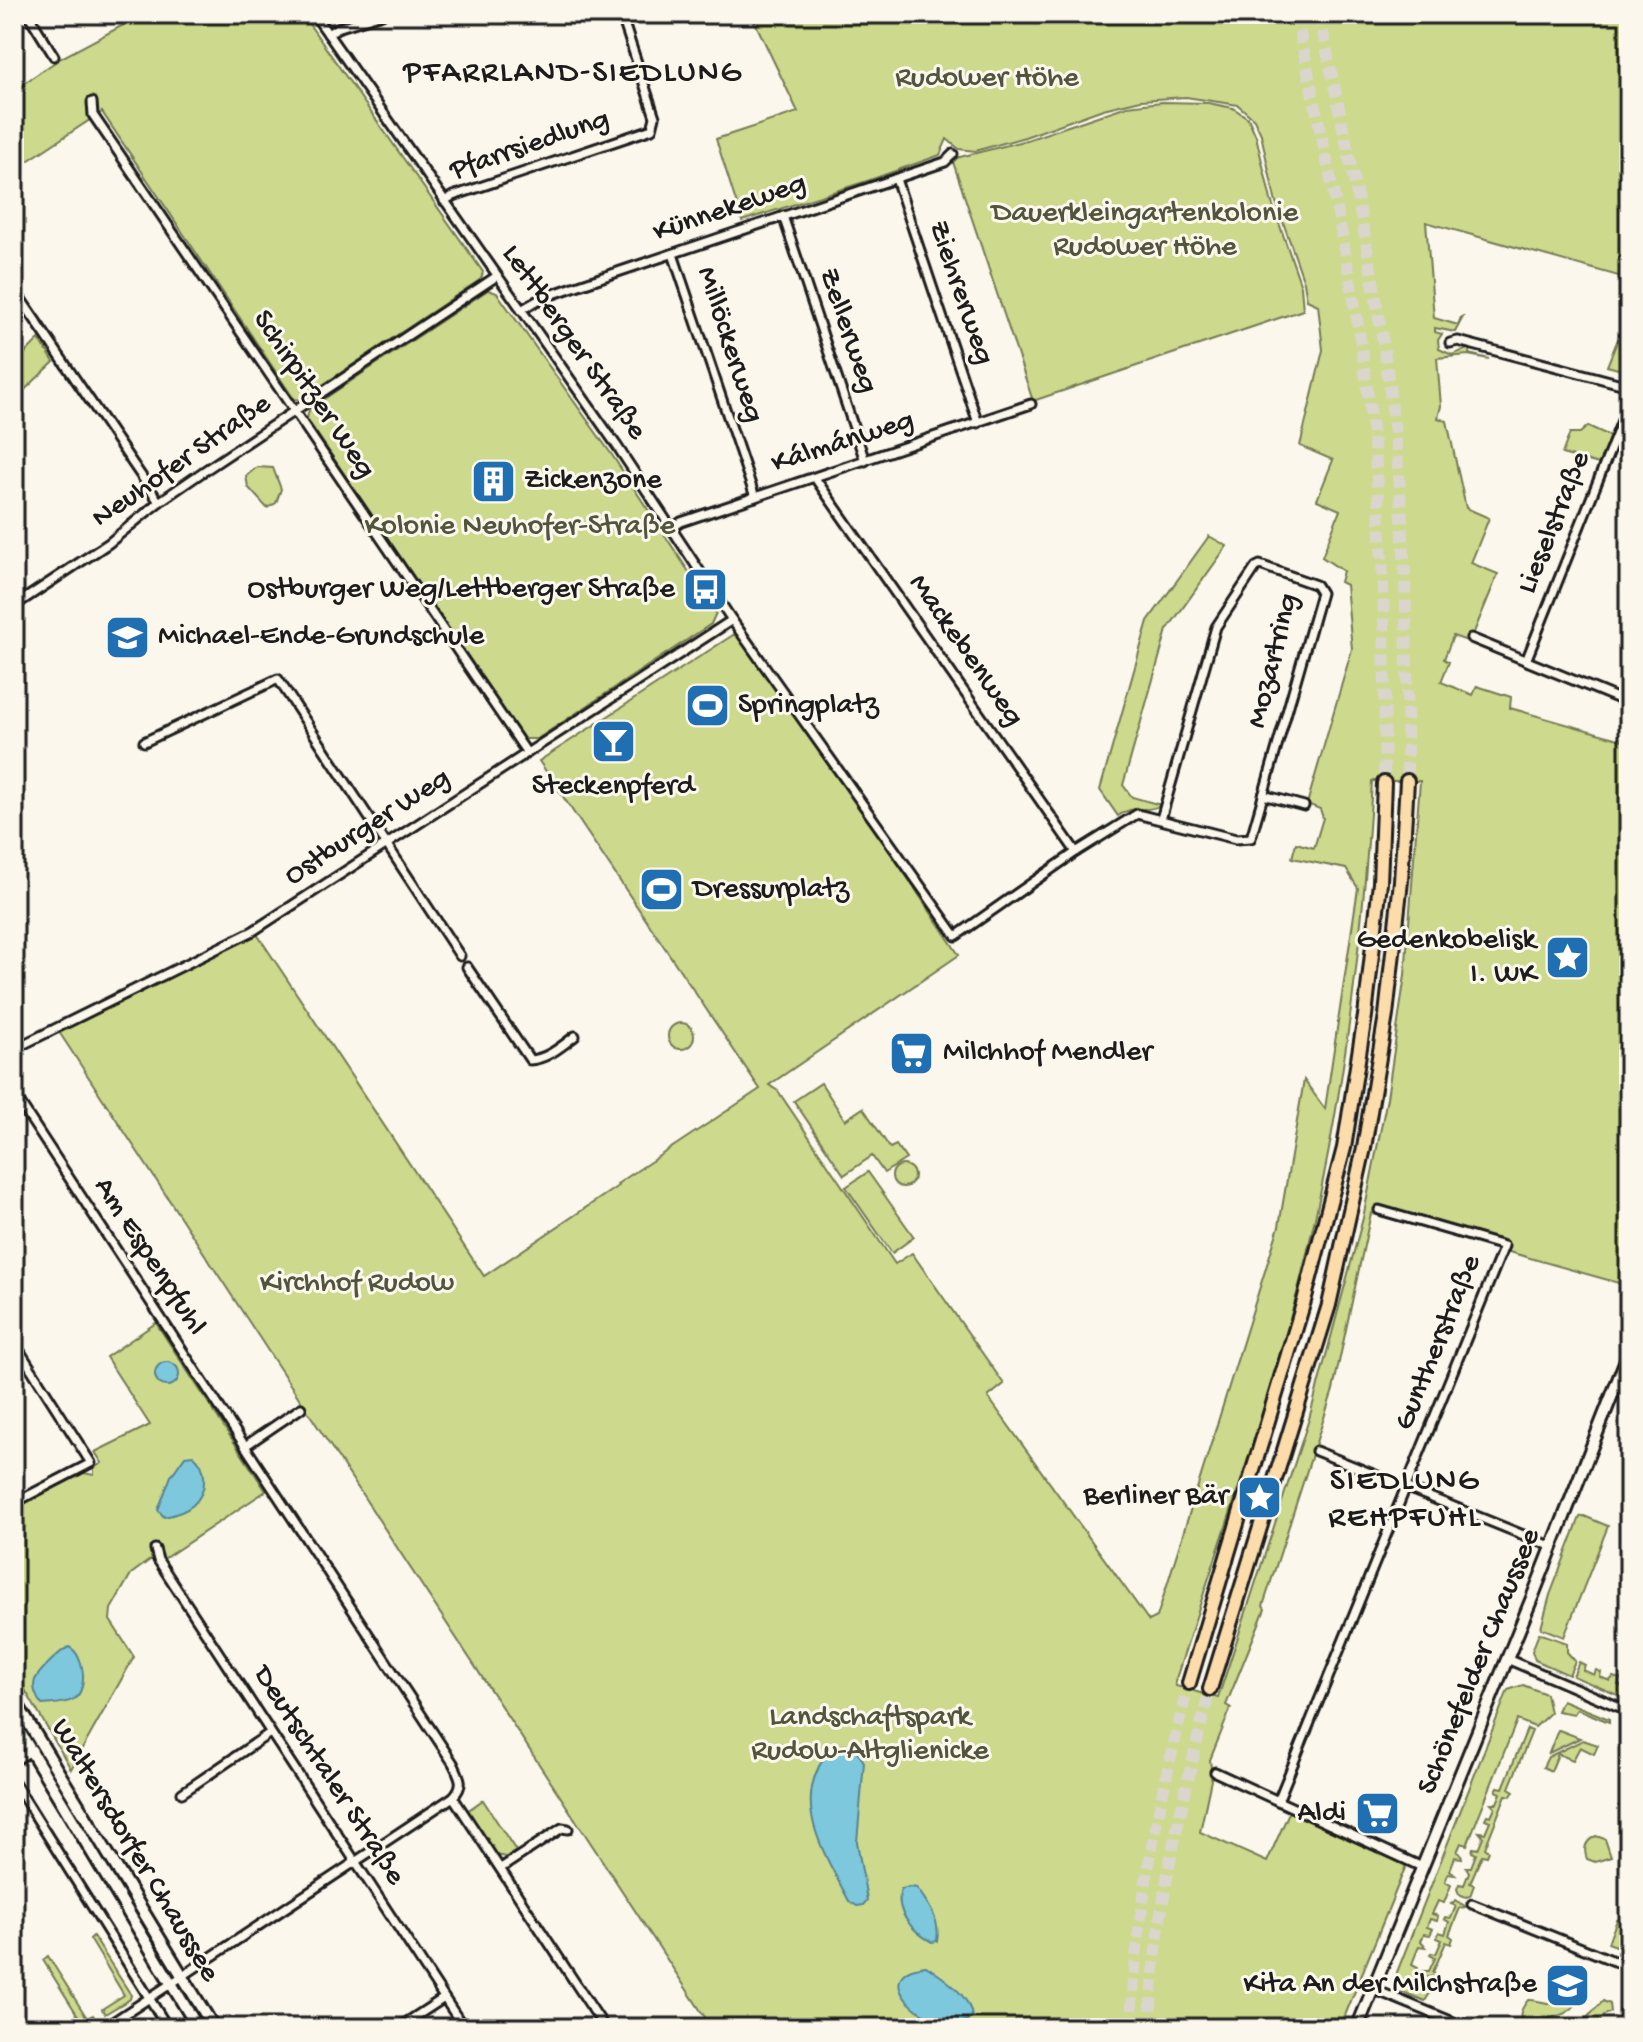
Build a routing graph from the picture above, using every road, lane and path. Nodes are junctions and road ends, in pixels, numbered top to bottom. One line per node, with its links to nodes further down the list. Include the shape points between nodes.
1 (28, 14): 6 (street)
2 (314, 14): 5 (street, Lettberger Straße)
3 (382, 14): 5 (street)
4 (621, 14): 10 (street, Pfarrsiedlung, via 655,117 652,129)
5 (328, 34): 10 (street, Lettberger Straße)
6 (54, 56)
7 (92, 102): 20 (street, Schirpitzer Weg, via 93,115)
8 (953, 154): 9 (street, Künnekeweg, via 945,162)
9 (896, 179): 11 (street, Künnekeweg); 21 (street, Ziehrerweg)
10 (444, 201): 13 (street, Lettberger Straße)
11 (783, 216): 12 (street, Künnekeweg); 22 (street, Zellerweg)
12 (673, 254): 15 (street, Künnekeweg, via 542,298); 24 (street, Millöckerweg)
13 (497, 276): 15 (street, Lettberger Straße); 20 (street, Neuhofer Straße)
14 (14, 289): 25 (street)
15 (521, 310): 26 (street, Lettberger Straße)
16 (1450, 343): 17 (street)
17 (1629, 386)
18 (1629, 403): 30 (street, Lieselstraße)
19 (1031, 404): 21 (street, Kálmánweg)
20 (295, 411): 25 (street, Neuhofer Straße); 33 (street, Schirpitzer Weg)
21 (978, 423): 22 (street, Kálmánweg)
22 (865, 461): 23 (street, Kálmánweg)
23 (815, 478): 24 (street, Kálmánweg); 40 (street, Mackebenweg)
24 (755, 497): 26 (street, Kálmánweg)
25 (159, 502): 27 (street, Neuhofer Straße, via 109,543)
26 (671, 529): 28 (street, Lettberger Straße)
27 (14, 606)
28 (732, 620): 33 (street, Ostburger Weg); 40 (street, Lettberger Straße, via 956,936)
29 (1471, 638): 30 (street)
30 (1526, 661): 31 (street)
31 (1629, 703)
32 (144, 742): 39 (street, via 278,679)
33 (527, 753): 39 (street, Ostburger Weg)
34 (1407, 781): 60 (highway, via 1386,1015 1364,1148 1329,1305)
35 (1384, 783): 59 (highway, via 1379,898 1344,1148 1304,1301)
36 (1263, 795): 37 (street); 38 (street, Mozartring, via 1251,838); 38 (street, Mozartring, via 1321,593 1316,585 1264,565 1256,567 1216,627)
37 (1304, 806)
38 (1161, 819): 40 (street, Mozartring, via 1137,814)
39 (387, 844): 41 (street); 44 (street, Ostburger Weg, via 253,931)
40 (1076, 852)
41 (460, 956)
42 (467, 967): 43 (street, via 530,1060 548,1055)
43 (575, 1036)
44 (14, 1049)
45 (14, 1094): 52 (street, Am Espenpfuhl)
46 (1379, 1210): 54 (street, Guntherstraße, via 1504,1246)
47 (14, 1342): 55 (street, via 91,1459)
48 (1629, 1352): 49 (main road, Schönefelder Chaussee)
49 (1615, 1386): 50 (street); 56 (main road, Schönefelder Chaussee)
50 (1629, 1390)
51 (301, 1408): 52 (street)
52 (245, 1446): 71 (street, Am Espenpfuhl, via 453,1763 462,1783)
53 (1316, 1451): 54 (street)
54 (1407, 1487): 56 (street); 72 (street, Guntherstraße)
55 (14, 1503)
56 (1553, 1547): 58 (main road, Schönefelder Chaussee)
57 (155, 1549): 64 (street, Deutschtaler Straße)
58 (1507, 1659): 62 (street); 75 (main road, Schönefelder Chaussee)
59 (1189, 1683)
60 (1210, 1689)
61 (14, 1699): 65 (main road, Waltersdorfer Chaussee)
62 (1629, 1711)
63 (14, 1723): 66 (main road, Waltersdorfer Chaussee)
64 (270, 1733): 70 (street); 74 (street, Deutschtaler Straße)
65 (41, 1745): 66 (street); 79 (main road, Waltersdorfer Chaussee)
66 (30, 1751): 67 (street); 80 (main road, Waltersdorfer Chaussee)
67 (14, 1761)
68 (1215, 1772): 72 (street)
69 (14, 1782): 83 (street, Waltersdorfer Chaussee)
70 (182, 1793)
71 (453, 1797): 74 (street); 76 (street)
72 (1278, 1801): 75 (street)
73 (568, 1829): 76 (street)
74 (355, 1862): 79 (street); 82 (street, Deutschtaler Straße)
75 (1422, 1867): 81 (main road, Schönefelder Chaussee)
76 (501, 1868): 90 (street)
77 (1472, 1904): 78 (street)
78 (1629, 1967)
79 (183, 1977): 80 (street); 87 (main road, Waltersdorfer Chaussee)
80 (171, 1986): 83 (street); 86 (main road, Waltersdorfer Chaussee)
81 (1373, 1989): 91 (main road, Schönefelder Chaussee); 92 (street)
82 (444, 1998): 88 (street); 89 (street, Deutschtaler Straße)
83 (150, 2000): 84 (street); 85 (street, Waltersdorfer Chaussee)
84 (104, 2028)
85 (168, 2028)
86 (198, 2028)
87 (214, 2028)
88 (398, 2028)
89 (464, 2028)
90 (605, 2028)
91 (1357, 2028)
92 (1468, 2028)

